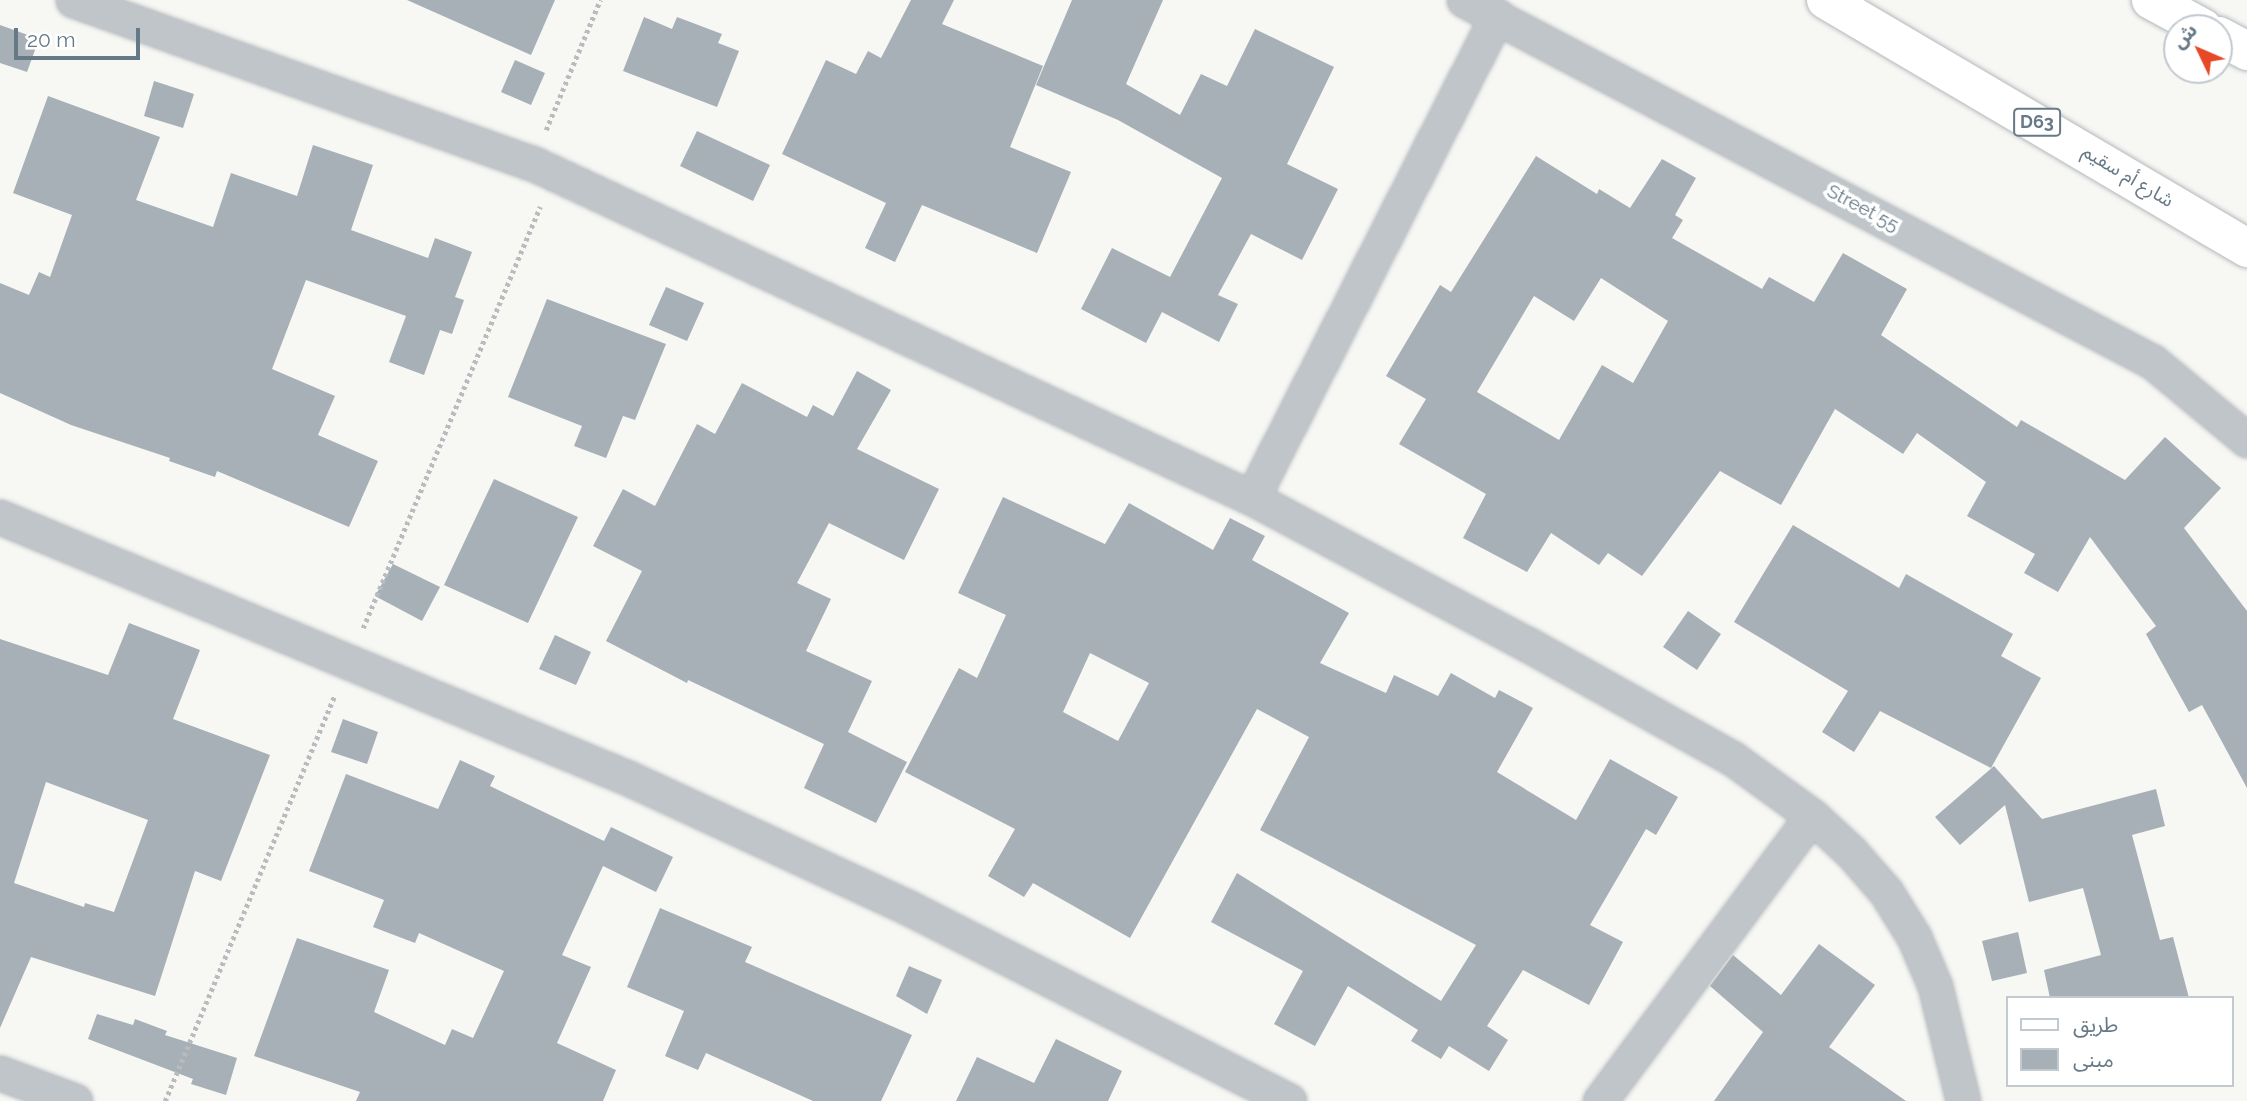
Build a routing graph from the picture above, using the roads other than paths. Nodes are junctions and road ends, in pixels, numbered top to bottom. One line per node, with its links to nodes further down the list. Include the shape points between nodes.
1 (73, 0): 9 (street, via 532,163)
2 (1464, 0): 6 (street, Street 55)
3 (1826, 0): 7 (main road, شارع أم سقيم / D63)
4 (2151, 0): 5 (main road)
5 (2177, 14)
6 (1497, 16): 8 (street, Street 55, via 2153,362); 9 (street)
7 (2247, 248)
8 (2247, 440)
9 (1252, 498): 11 (street, via 1732,758)
10 (0, 517): 14 (street, via 628,778 909,908)
11 (1812, 816): 15 (street); 16 (street, via 1886,892 1914,937 1935,986)
12 (0, 1073): 13 (street)
13 (75, 1101)
14 (1289, 1101)
15 (1600, 1101)
16 (1963, 1101)

